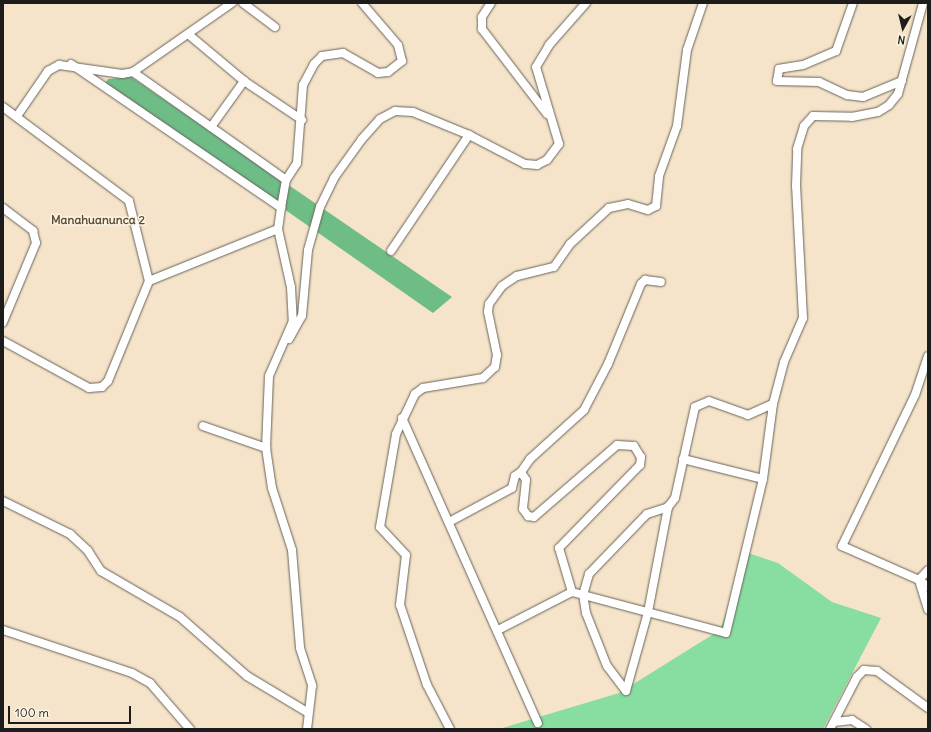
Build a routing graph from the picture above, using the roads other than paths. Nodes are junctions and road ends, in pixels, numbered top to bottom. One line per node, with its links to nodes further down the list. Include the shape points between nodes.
1 (232, 3): 10 (street)
2 (243, 3): 9 (street)
3 (362, 3): 18 (street, via 398,45 402,61 388,72 378,73 343,53 322,56 303,85)
4 (491, 3): 17 (street, via 482,16 482,29)
5 (586, 3): 17 (street, via 538,61 537,77)
6 (703, 3): 34 (street, via 687,50 677,126 659,176 656,206 648,210 628,204 609,208 570,244 554,267 517,276 502,286 490,304 488,312 496,355 495,367 483,378 423,388 415,394)
7 (853, 3): 14 (street, via 836,51 803,65 779,69 777,81 819,82 846,95 863,97)
8 (923, 3): 14 (street)
9 (275, 28)
10 (188, 34): 12 (street); 13 (street)
11 (71, 64): 12 (street, via 122,74); 16 (street, via 58,65 48,71); 23 (street)
12 (133, 72): 19 (street)
13 (244, 81): 18 (street); 19 (street)
14 (902, 81): 33 (street, via 889,105 878,112 852,117 813,116 804,126 797,150 796,186 804,318 784,362)
15 (3, 107): 16 (street)
16 (17, 116): 26 (street, via 129,201)
17 (550, 118): 20 (street, via 559,144 555,153 537,165 525,164)
18 (302, 120): 21 (street, via 297,162)
19 (211, 127): 21 (street)
20 (469, 135): 25 (street); 31 (street, via 413,112 395,111 380,119 362,138 334,178 320,207 307,256 302,316)
21 (286, 180): 23 (street)
22 (3, 208): 28 (street, via 33,230 36,236 34,251)
23 (281, 208): 24 (street)
24 (278, 229): 26 (street); 31 (street, via 291,287 293,321)
25 (391, 251)
26 (149, 281): 30 (street, via 108,381 102,387 89,388)
27 (661, 282): 38 (street, via 645,280 641,284 608,364 584,410 530,459)
28 (5, 310): 29 (street)
29 (3, 322)
30 (3, 341)
31 (287, 341): 36 (street, via 270,376)
32 (928, 356): 44 (street, via 915,395 842,546)
33 (773, 404): 37 (street, via 748,415 709,401 702,402 695,407); 39 (street)
34 (402, 418): 42 (street); 58 (street, via 390,463 380,527 406,555 400,605 427,686)
35 (203, 426): 36 (street)
36 (266, 448): 53 (street, via 272,488 292,550 300,648 312,686)
37 (683, 460): 39 (street); 41 (street, via 680,486)
38 (521, 472): 42 (street, via 515,476 512,488); 46 (street, via 526,480 523,509 528,516 534,517 617,445 629,444 638,449 640,464 559,548)
39 (763, 479): 49 (street, via 726,633)
40 (3, 501): 53 (street, via 70,534 88,551 101,571 180,617 248,676)
41 (668, 507): 47 (street, via 647,514 596,565); 49 (street)
42 (451, 521): 51 (street)
43 (928, 570): 44 (street)
44 (919, 580): 45 (street); 48 (street)
45 (928, 587)
46 (572, 592): 47 (street); 51 (street)
47 (583, 595): 49 (street); 49 (street, via 586,613 607,666 626,691)
48 (928, 610)
49 (648, 612)
50 (3, 630): 56 (street, via 132,673 150,683)
51 (498, 630): 54 (street)
52 (928, 708): 55 (street, via 877,671 864,670 857,677)
53 (307, 712): 57 (street)
54 (538, 723)
55 (832, 726): 59 (street, via 852,720)
56 (190, 729)
57 (307, 729)
58 (450, 729)
59 (866, 729)

